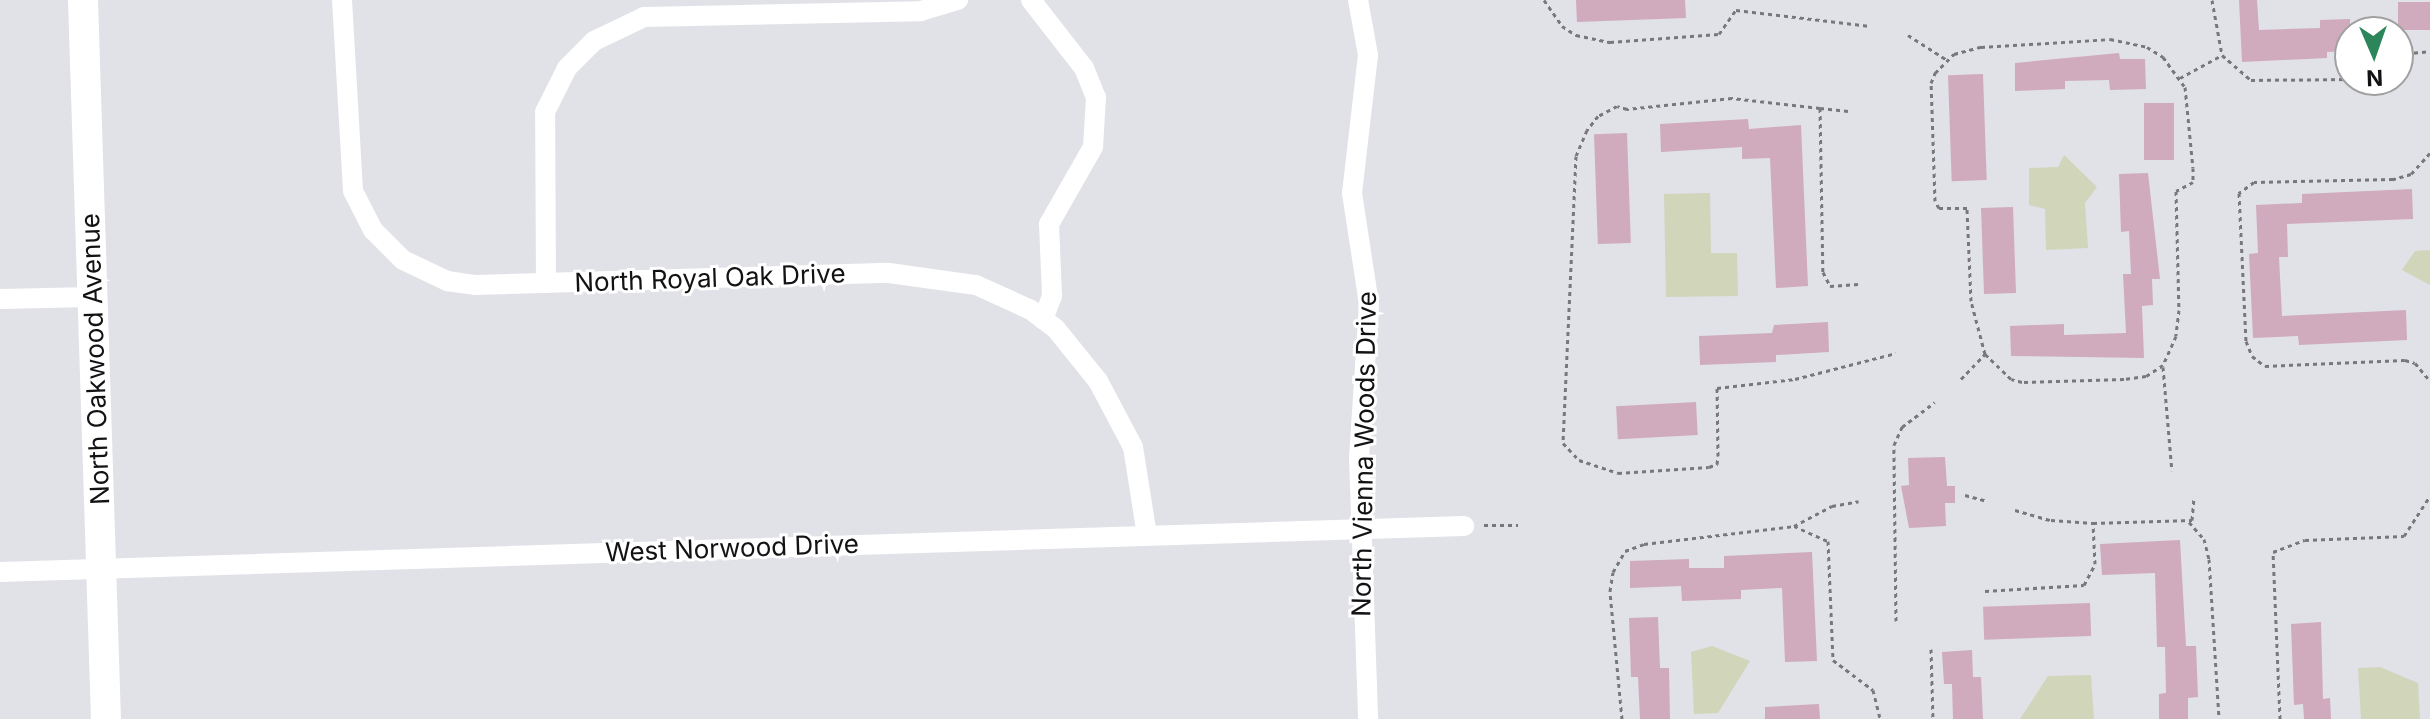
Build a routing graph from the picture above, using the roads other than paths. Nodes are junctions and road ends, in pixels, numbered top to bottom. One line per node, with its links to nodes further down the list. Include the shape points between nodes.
1 (83, 0): 7 (street, North Oakwood Avenue)
2 (342, 0): 6 (street, North Royal Oak Drive, via 349,172 373,230 403,260 447,281)
3 (958, 0): 6 (street, via 921,11 644,17 594,41 567,68 545,112)
4 (1031, 0): 9 (street, via 1084,68 1096,97 1093,147 1049,224 1052,296)
5 (1358, 0): 11 (street, North Vienna Woods Drive, via 1368,74 1354,146 1352,193 1369,304 1360,413)
6 (546, 283): 9 (street, North Royal Oak Drive, via 921,274 976,285)
7 (93, 297): 8 (street); 13 (street, North Oakwood Avenue)
8 (0, 299)
9 (1043, 319): 12 (street, North Royal Oak Drive, via 1098,381 1119,414 1133,447)
10 (1464, 526): 11 (street, West Norwood Drive)
11 (1360, 529): 12 (street, West Norwood Drive); 16 (street, North Vienna Woods Drive)
12 (1147, 535): 13 (street, West Norwood Drive)
13 (101, 567): 14 (street, West Norwood Drive); 15 (street, North Oakwood Avenue)
14 (0, 572)
15 (106, 719)
16 (1368, 719)

